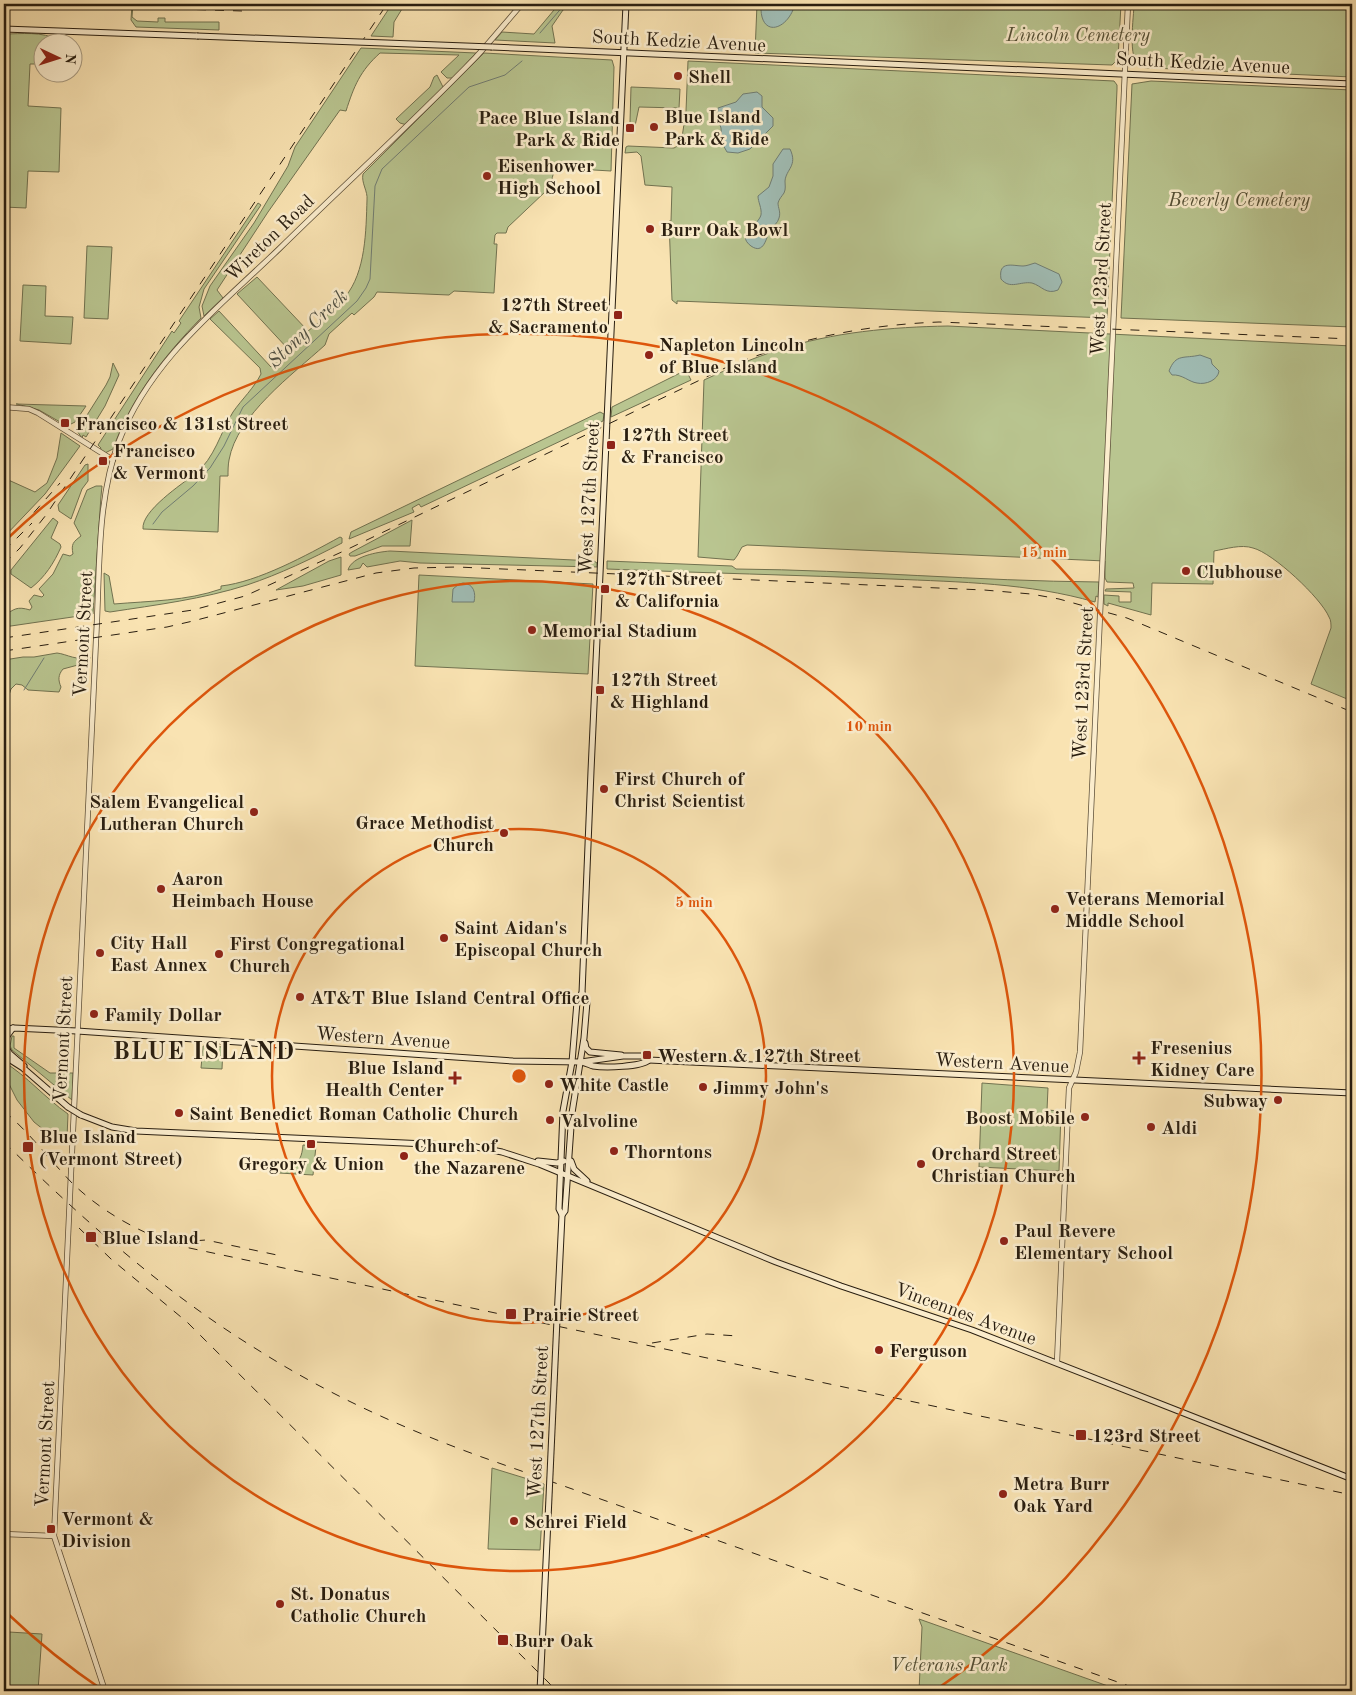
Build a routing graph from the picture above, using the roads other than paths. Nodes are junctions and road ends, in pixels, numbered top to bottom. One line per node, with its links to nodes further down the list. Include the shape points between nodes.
1 (522, 4): 9 (street, Wireton Road, via 476,57 404,130 209,314 169,356 143,392)
2 (626, 4): 5 (main road, West 127th Street)
3 (1128, 4): 6 (street, West 123rd Street)
4 (4, 29): 5 (main road, South Kedzie Avenue, bridge)
5 (624, 53): 6 (main road, South Kedzie Avenue); 11 (main road, West 127th Street)
6 (1124, 73): 7 (main road, South Kedzie Avenue); 21 (street, West 123rd Street, via 1080,1049)
7 (1352, 84)
8 (4, 407): 9 (street, via 38,413)
9 (113, 460): 10 (street, Wireton Road)
10 (102, 530): 14 (street, Vermont Street)
11 (582, 993): 15 (main road, West 127th Street, via 587,1002); 19 (main road, West 127th Street, via 577,1002)
12 (14, 1028): 13 (main road, Western Avenue); 14 (main road, Western Avenue); 22 (main road, via 5,1041 6,1050)
13 (4, 1030)
14 (77, 1031): 19 (main road, Western Avenue); 34 (street, Vermont Street)
15 (584, 1038): 17 (main road, via 590,1052); 20 (main road, West 127th Street)
16 (4, 1056): 22 (main road)
17 (623, 1056): 18 (main road, Western Avenue, via 645,1056); 20 (main road, Western Avenue)
18 (649, 1060): 20 (main road, Western Avenue, via 645,1064 614,1066); 21 (main road, Western Avenue)
19 (572, 1062): 20 (main road, Western Avenue); 26 (main road, West 127th Street, via 563,1111)
20 (581, 1062): 24 (main road, West 127th Street, via 572,1113)
21 (1072, 1081): 23 (main road, Western Avenue); 31 (street, West 123rd Street, via 1069,1088)
22 (42, 1084): 25 (main road, bridge, via 81,1115 112,1128 136,1132 471,1146)
23 (1352, 1092)
24 (570, 1158): 26 (main road); 28 (main road, West 127th Street); 29 (main road, via 574,1168)
25 (530, 1161): 26 (main road); 27 (main road, Vincennes Avenue)
26 (562, 1162): 27 (main road, West 127th Street)
27 (561, 1173): 28 (main road, Vincennes Avenue); 30 (main road, West 127th Street, via 559,1209)
28 (569, 1176): 29 (main road, Vincennes Avenue); 30 (main road, West 127th Street)
29 (591, 1185): 31 (main road, Vincennes Avenue, via 776,1262)
30 (562, 1215): 36 (main road, West 127th Street, bridge)
31 (1057, 1362): 32 (main road, Vincennes Avenue)
32 (1352, 1479)
33 (4, 1534): 34 (street)
34 (54, 1536): 35 (street, Vermont Street)
35 (105, 1691)
36 (540, 1691)

